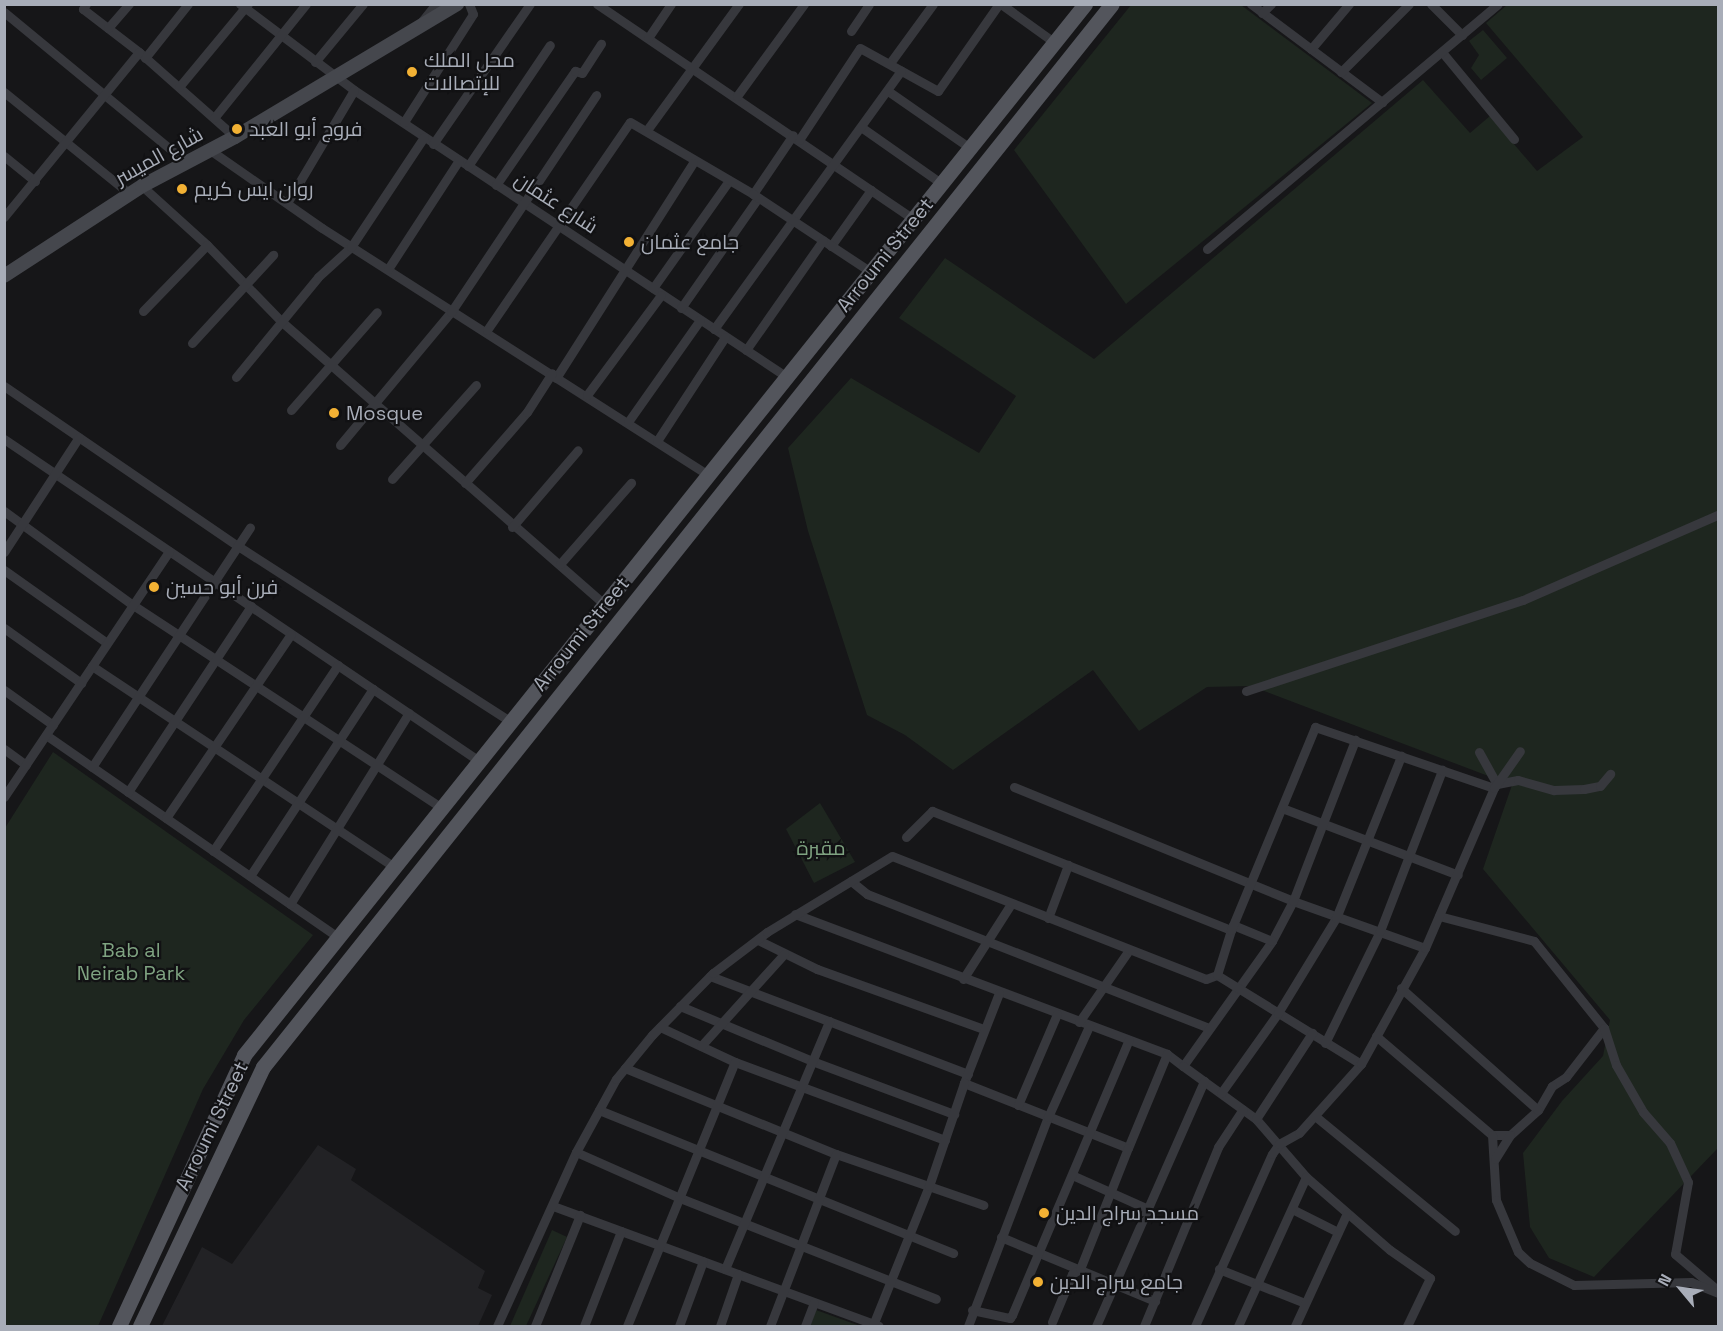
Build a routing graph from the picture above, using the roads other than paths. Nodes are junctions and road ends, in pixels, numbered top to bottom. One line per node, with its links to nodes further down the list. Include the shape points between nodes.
1 (86, 4): 28 (street, via 82,9)
2 (129, 4): 28 (street)
3 (188, 4): 39 (street)
4 (306, 4): 31 (street)
5 (363, 4): 40 (street)
6 (436, 4): 29 (street)
7 (457, 4): 29 (main road, شارع الميسر)
8 (469, 4): 55 (street, via 473,14)
9 (530, 4): 63 (street)
10 (597, 4): 33 (street)
11 (671, 4): 33 (street)
12 (739, 4): 42 (street)
13 (804, 4): 52 (street)
14 (869, 4): 30 (street)
15 (933, 4): 41 (street)
16 (1000, 4): 34 (street); 43 (street, via 938,91)
17 (1085, 4): 34 (main road, Arroumi Street)
18 (1112, 4): 308 (main road, Arroumi Street, via 263,1066)
19 (1251, 4): 27 (street)
20 (1271, 4): 27 (street)
21 (1348, 4): 37 (street)
22 (1409, 4): 44 (street)
23 (1431, 4): 32 (street)
24 (1498, 4): 32 (street)
25 (244, 6): 31 (street, شارع عثمان); 46 (street)
26 (4, 12): 50 (street)
27 (1262, 13): 37 (street)
28 (108, 28): 39 (street)
29 (415, 30): 45 (main road, شارع الميسر)
30 (851, 31)
31 (280, 35): 40 (street, شارع عثمان); 54 (street)
32 (1462, 35): 38 (street)
33 (648, 38): 42 (street)
34 (1055, 43): 64 (main road, Arroumi Street)
35 (601, 44): 75 (street, via 582,73 575,71)
36 (550, 45): 71 (street)
37 (1311, 49): 44 (street)
38 (1442, 52): 53 (street); 61 (street)
39 (142, 55): 46 (street); 50 (street)
40 (315, 62): 45 (street, شارع عثمان)
41 (890, 63): 43 (street); 60 (street, via 860,48)
42 (691, 68): 52 (street); 57 (street)
43 (901, 71): 48 (street)
44 (1341, 72): 53 (street)
45 (337, 78): 47 (street, شارع عثمان); 58 (main road, شارع الميسر)
46 (179, 87): 54 (street)
47 (354, 90): 55 (street, شارع عثمان); 79 (street)
48 (888, 91): 56 (street); 64 (street)
49 (4, 92): 62 (street)
50 (106, 94): 62 (street); 68 (street)
51 (596, 95): 80 (street)
52 (737, 96): 60 (street)
53 (1382, 102): 89 (street)
54 (214, 118): 58 (street)
55 (404, 122): 59 (street, شارع عثمان)
56 (861, 127): 70 (street); 74 (street)
57 (647, 130): 69 (street); 84 (street, via 630,122)
58 (235, 137): 65 (main road, شارع الميسر)
59 (424, 137): 63 (street, شارع عثمان); 88 (street)
60 (796, 137): 70 (street); 78 (street)
61 (1514, 139)
62 (68, 143): 72 (street); 76 (street)
63 (433, 144): 67 (street, شارع عثمان)
64 (970, 148): 74 (main road, Arroumi Street)
65 (210, 150): 68 (main road, شارع الميسر); 79 (street)
66 (4, 156): 72 (street)
67 (459, 160): 71 (street, شارع عثمان); 91 (street)
68 (186, 162): 76 (main road, شارع الميسر)
69 (693, 163): 73 (street); 93 (street)
70 (833, 163): 77 (street); 83 (street)
71 (468, 166): 75 (street, شارع عثمان)
72 (35, 181): 81 (street)
73 (728, 182): 78 (street); 96 (street)
74 (942, 183): 82 (main road, Arroumi Street)
75 (496, 185): 80 (street, شارع عثمان)
76 (136, 190): 86 (street); 92 (main road, شارع الميسر)
77 (871, 190): 82 (street); 87 (street)
78 (755, 196): 83 (street); 98 (street)
79 (287, 203): 88 (street)
80 (523, 203): 84 (street, شارع عثمان); 101 (street)
81 (4, 217)
82 (913, 219): 94 (main road, Arroumi Street)
83 (792, 220): 85 (street); 104 (street)
84 (561, 227): 93 (street, شارع عثمان); 105 (street)
85 (823, 240): 87 (street); 108 (street)
86 (207, 245): 95 (street); 99 (street)
87 (831, 246): 94 (street)
88 (351, 247): 91 (street); 103 (street, via 318,277)
89 (1208, 249)
90 (273, 255): 95 (street)
91 (388, 269): 101 (street)
92 (7, 270)
93 (625, 271): 96 (street, شارع عثمان); 110 (street)
94 (871, 272): 111 (main road, Arroumi Street)
95 (244, 285): 103 (street); 107 (street)
96 (653, 288): 97 (street, شارع عثمان)
97 (661, 295): 98 (street, شارع عثمان); 115 (street)
98 (681, 308): 102 (street, شارع عثمان)
99 (143, 311)
100 (377, 312): 109 (street)
101 (451, 312): 105 (street); 116 (street)
102 (700, 320): 104 (street, شارع عثمان); 118 (street)
103 (282, 322): 109 (street); 112 (street)
104 (714, 329): 106 (street, شارع عثمان)
105 (487, 330): 110 (street)
106 (725, 337): 108 (street, شارع عثمان); 121 (street)
107 (192, 343)
108 (746, 350): 111 (street, شارع عثمان)
109 (331, 364): 116 (street); 117 (street)
110 (554, 375): 115 (street); 128 (street)
111 (787, 377): 126 (main road, Arroumi Street)
112 (236, 378)
113 (476, 385): 123 (street)
114 (4, 386): 119 (street)
115 (586, 395): 118 (street)
116 (376, 404): 122 (street); 123 (street)
117 (291, 410)
118 (628, 422): 121 (street)
119 (79, 437): 125 (street); 135 (street)
120 (4, 439): 125 (street)
121 (657, 441): 126 (street)
122 (340, 445)
123 (422, 446): 127 (street); 128 (street)
124 (578, 450): 134 (street)
125 (57, 472): 132 (street); 136 (street)
126 (708, 475): 142 (main road, Arroumi Street)
127 (392, 479)
128 (465, 483): 134 (street)
129 (631, 483): 138 (street)
130 (4, 511): 132 (street)
131 (1719, 515): 155 (street, via 1523,600)
132 (22, 524): 137 (street); 141 (street)
133 (250, 527): 135 (street)
134 (512, 527): 138 (street)
135 (238, 546): 140 (street); 160 (street)
136 (169, 551): 140 (street); 141 (street)
137 (4, 552)
138 (560, 564): 142 (street)
139 (4, 570): 147 (street)
140 (214, 582): 143 (street); 146 (street)
141 (133, 605): 146 (street); 147 (street)
142 (604, 605): 160 (main road, Arroumi Street)
143 (250, 606): 145 (street); 148 (street)
144 (4, 628): 151 (street)
145 (291, 634): 149 (street); 152 (street)
146 (179, 635): 148 (street); 156 (street)
147 (108, 643): 150 (street)
148 (215, 659): 152 (street); 159 (street)
149 (338, 665): 153 (street); 158 (street)
150 (92, 666): 151 (street); 156 (street)
151 (81, 683): 161 (street)
152 (256, 686): 158 (street); 165 (street)
153 (373, 689): 157 (street); 164 (street)
154 (4, 690): 161 (street)
155 (1246, 691)
156 (138, 696): 159 (street); 172 (street)
157 (409, 713): 170 (street); 173 (street)
158 (303, 717): 164 (street); 176 (street)
159 (175, 721): 165 (street); 179 (street)
160 (511, 722): 170 (main road, Arroumi Street)
161 (53, 725): 162 (street)
162 (46, 735): 171 (street); 172 (street)
163 (1355, 740): 169 (street); 183 (street, via 1315,727); 185 (street)
164 (339, 741): 173 (street); 181 (street)
165 (214, 747): 176 (street); 184 (street)
166 (4, 749): 171 (street)
167 (1520, 751): 177 (street)
168 (1479, 752): 177 (street)
169 (1401, 756): 174 (street); 188 (street)
170 (479, 761): 182 (main road, Arroumi Street)
171 (26, 765): 180 (street)
172 (92, 766): 179 (street)
173 (377, 766): 182 (street); 186 (street)
174 (1442, 770): 177 (street); 190 (street)
175 (1610, 774): 177 (street, via 1600,786 1584,789 1554,790 1518,780)
176 (262, 779): 181 (street); 189 (street)
177 (1495, 786): 193 (street)
178 (1014, 787): 196 (street)
179 (128, 792): 184 (street)
180 (4, 797)
181 (298, 803): 186 (street); 194 (street)
182 (442, 808): 192 (main road, Arroumi Street)
183 (1282, 808): 185 (street); 196 (street)
184 (166, 818): 189 (street)
185 (1323, 823): 188 (street); 197 (street)
186 (337, 829): 192 (street); 198 (street)
187 (906, 837): 191 (street, via 932,812)
188 (1369, 840): 190 (street); 203 (street)
189 (213, 851): 194 (street)
190 (1409, 855): 193 (street); 205 (street)
191 (1068, 866): 202 (street); 204 (street)
192 (394, 867): 206 (main road, Arroumi Street)
193 (1458, 874): 201 (street)
194 (250, 876): 198 (street)
195 (851, 881): 199 (street, via 892,856 899,857); 200 (street); 208 (street, via 867,894)
196 (1251, 884): 197 (street); 204 (street)
197 (1293, 901): 203 (street); 209 (street)
198 (290, 904): 206 (street)
199 (1011, 904): 202 (street); 208 (street)
200 (795, 914): 207 (street); 215 (street)
201 (1439, 916): 210 (street); 230 (street, via 1534,941)
202 (1048, 918): 211 (street)
203 (1336, 918): 205 (street); 222 (street)
204 (1232, 928): 209 (street); 213 (street)
205 (1380, 932): 210 (street); 235 (street)
206 (339, 938): 307 (main road, Arroumi Street, via 244,1055)
207 (758, 940): 212 (street); 214 (street)
208 (987, 941): 215 (street); 216 (street)
209 (1272, 941): 217 (street)
210 (1425, 948): 218 (street)
211 (1129, 950): 213 (street, via 1206,979); 216 (street)
212 (784, 954): 219 (street); 231 (street)
213 (1217, 975): 217 (street)
214 (710, 976): 219 (street); 221 (street)
215 (963, 979): 220 (street)
216 (1104, 986): 225 (street); 229 (street)
217 (1238, 987): 222 (street); 229 (street)
218 (1401, 988): 233 (street); 251 (street)
219 (751, 991): 224 (street); 226 (street)
220 (999, 993): 223 (street); 231 (street)
221 (680, 1006): 226 (street); 228 (street)
222 (1278, 1012): 232 (street); 246 (street)
223 (1057, 1014): 225 (street); 247 (street)
224 (829, 1021): 238 (street); 243 (street)
225 (1079, 1022): 227 (street)
226 (722, 1023): 236 (street); 238 (street)
227 (1089, 1026): 234 (street); 254 (street)
228 (660, 1027): 236 (street); 242 (street)
229 (1207, 1027): 241 (street)
230 (1604, 1028): 251 (street, via 1566,1077 1552,1086); 299 (street, via 1616,1065 1643,1112 1670,1143 1688,1182 1675,1254)
231 (984, 1029): 243 (street)
232 (1312, 1033): 235 (street); 255 (street)
233 (1376, 1036): 240 (street); 258 (street)
234 (1129, 1040): 237 (street); 256 (street)
235 (1325, 1043): 240 (street)
236 (701, 1046): 239 (street)
237 (1167, 1054): 241 (street); 262 (street)
238 (812, 1061): 245 (street); 252 (street)
239 (735, 1062): 245 (street); 248 (street)
240 (1361, 1064): 253 (street)
241 (1183, 1066): 244 (street)
242 (625, 1068): 248 (street); 250 (street)
243 (966, 1079): 247 (street); 252 (street)
244 (1204, 1081): 246 (street); 276 (street)
245 (801, 1088): 257 (street); 260 (street)
246 (1221, 1093): 249 (street)
247 (1018, 1105): 254 (street)
248 (717, 1107): 257 (street); 263 (street)
249 (1243, 1109): 255 (street); 301 (street, via 1218,1147)
250 (599, 1110): 263 (street); 264 (street)
251 (1538, 1110): 259 (street)
252 (954, 1114): 260 (street)
253 (1315, 1116): 261 (street, via 1299,1133); 283 (street)
254 (1048, 1117): 256 (street); 285 (street)
255 (1256, 1119): 261 (street)
256 (1091, 1133): 262 (street); 267 (street)
257 (784, 1134): 265 (street); 269 (street)
258 (1492, 1135): 259 (street); 266 (street)
259 (1510, 1135): 266 (street)
260 (945, 1140): 270 (street)
261 (1279, 1144): 268 (street); 293 (street)
262 (1128, 1148): 271 (street)
263 (699, 1151): 269 (street); 272 (street)
264 (576, 1152): 272 (street); 275 (street)
265 (836, 1154): 270 (street); 273 (street)
266 (1495, 1159): 299 (street, via 1497,1200 1505,1227 1518,1252 1556,1279 1592,1286 1691,1282)
267 (1072, 1175): 271 (street); 288 (street)
268 (1306, 1177): 277 (street); 278 (street)
269 (765, 1179): 273 (street); 280 (street)
270 (929, 1186): 274 (street); 284 (street)
271 (1111, 1194): 276 (street); 292 (street)
272 (680, 1198): 280 (street); 287 (street)
273 (818, 1199): 284 (street); 286 (street)
274 (983, 1205)
275 (553, 1206): 279 (street); 309 (street)
276 (1149, 1209): 297 (street)
277 (1292, 1209): 282 (street); 296 (street)
278 (1347, 1214): 282 (street); 323 (street, via 1430,1278)
279 (580, 1215): 281 (street); 310 (street)
280 (745, 1223): 286 (street); 291 (street)
281 (621, 1231): 287 (street); 311 (street)
282 (1336, 1231): 303 (street)
283 (1455, 1231)
284 (909, 1237): 289 (street); 295 (street)
285 (1001, 1237): 288 (street); 304 (street)
286 (801, 1243): 295 (street); 298 (street)
287 (660, 1245): 290 (street); 312 (street)
288 (1039, 1252): 292 (street); 304 (street, via 1010,1318)
289 (953, 1253)
290 (704, 1262): 291 (street); 313 (street)
291 (725, 1269): 294 (street)
292 (1080, 1269): 297 (street); 305 (street, via 1072,1274)
293 (1220, 1269): 296 (street); 320 (street)
294 (738, 1274): 298 (street); 314 (street)
295 (891, 1280): 300 (street); 306 (street)
296 (1257, 1283): 303 (street); 321 (street)
297 (1117, 1284): 301 (street); 318 (street, via 1112,1287)
298 (783, 1291): 302 (street); 315 (street)
299 (1719, 1292)
300 (936, 1299)
301 (1155, 1301): 319 (street)
302 (814, 1302): 306 (street); 316 (street)
303 (1305, 1303): 322 (street)
304 (972, 1310): 317 (street)
305 (1052, 1322)
306 (872, 1325)
307 (119, 1326)
308 (140, 1326)
309 (497, 1326)
310 (535, 1326)
311 (584, 1326)
312 (627, 1326)
313 (680, 1326)
314 (720, 1326)
315 (770, 1326)
316 (805, 1326)
317 (968, 1326)
318 (1096, 1326)
319 (1144, 1326)
320 (1195, 1326)
321 (1238, 1326)
322 (1295, 1326)
323 (1407, 1326)

